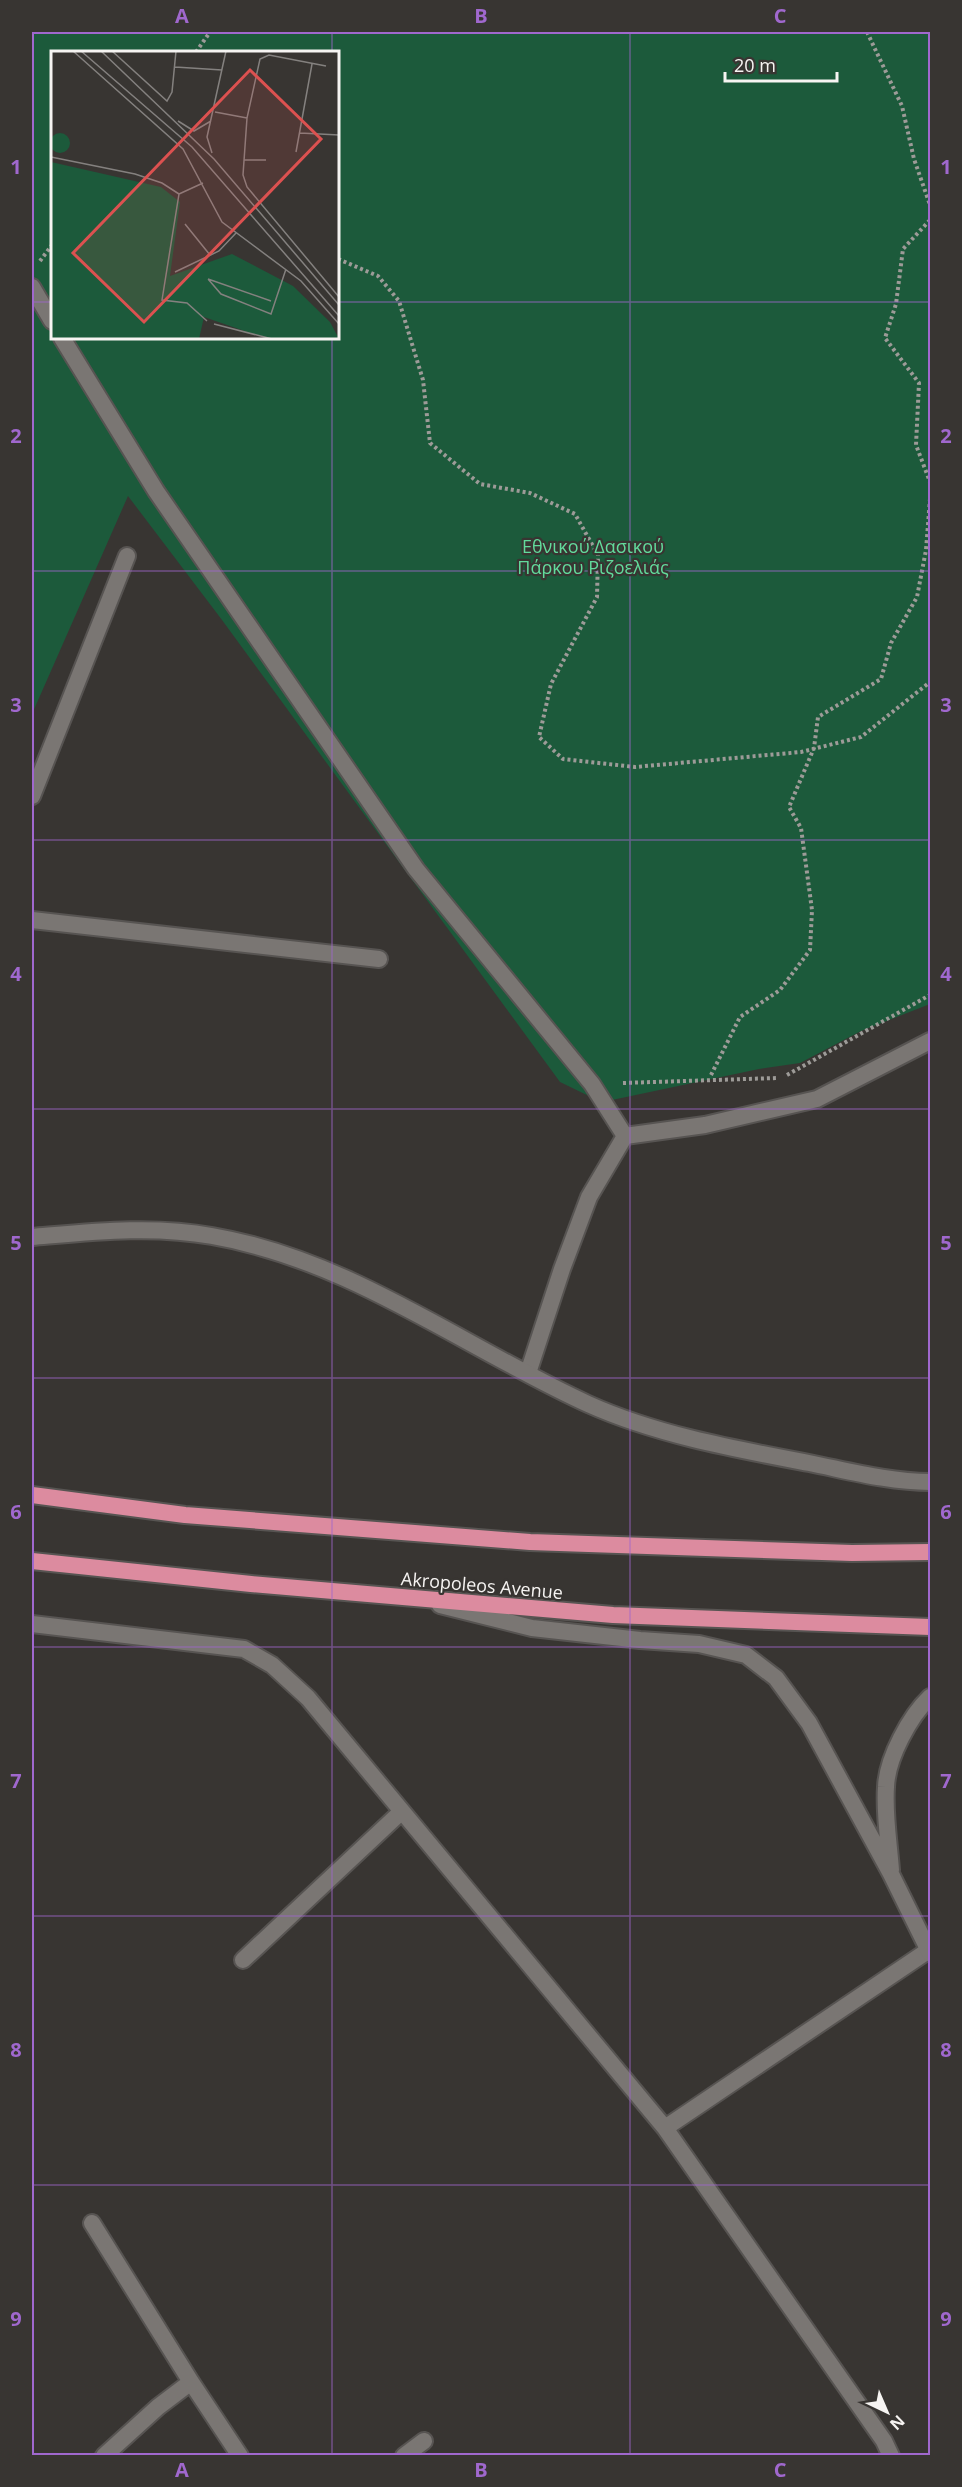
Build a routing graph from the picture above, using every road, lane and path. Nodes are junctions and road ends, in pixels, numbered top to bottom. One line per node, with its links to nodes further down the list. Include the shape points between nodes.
1 (210, 32): 3 (path)
2 (867, 32): 4 (path, via 902,106)
3 (196, 51)
4 (930, 206)
5 (930, 220): 12 (path, via 903,249 896,304 885,338 919,383 916,445)
6 (51, 246): 8 (path)
7 (339, 259): 16 (path, via 378,276 399,301 423,380 430,443 480,484 530,493 575,514 598,555 597,597 551,684 539,737 562,759 635,767)
8 (39, 262)
9 (32, 287): 10 (street)
10 (51, 319)
11 (63, 339): 23 (street, via 156,491 416,869)
12 (930, 482)
13 (930, 499): 16 (path, via 917,597 891,643 881,679 819,717)
14 (127, 556): 17 (street)
15 (930, 682): 16 (path, via 861,737)
16 (814, 748): 22 (path, via 789,807 801,828 812,910 810,950 780,990 740,1017)
17 (32, 796)
18 (32, 920): 19 (street)
19 (379, 959)
20 (930, 995): 23 (path, via 784,1077)
21 (930, 1041): 24 (street, via 817,1099 705,1125)
22 (711, 1075)
23 (592, 1084): 24 (street)
24 (625, 1136): 26 (street, via 589,1197)
25 (32, 1237): 26 (street, via 133,1229 212,1236 291,1256 371,1289)
26 (528, 1373): 27 (street, via 589,1404 650,1426 736,1449 901,1482)
27 (930, 1482)
28 (32, 1495): 29 (highway, via 185,1515 530,1542)
29 (930, 1552)
30 (32, 1561): 31 (highway, Akropoleos Avenue)
31 (413, 1599): 33 (highway, Akropoleos Avenue, via 613,1616); 36 (street, via 532,1628 699,1644 746,1656 776,1678 809,1723)
32 (32, 1624): 35 (street, via 244,1650 272,1665 308,1698)
33 (930, 1627)
34 (930, 1697): 36 (street, via 897,1746 886,1785)
35 (401, 1812): 38 (street); 39 (street)
36 (891, 1874): 37 (street)
37 (929, 1952): 39 (street)
38 (243, 1960)
39 (665, 2128): 46 (street, via 884,2440)
40 (92, 2223): 41 (street)
41 (191, 2382): 43 (street); 44 (street)
42 (424, 2441): 45 (street)
43 (104, 2456)
44 (240, 2456)
45 (404, 2456)
46 (891, 2456)

